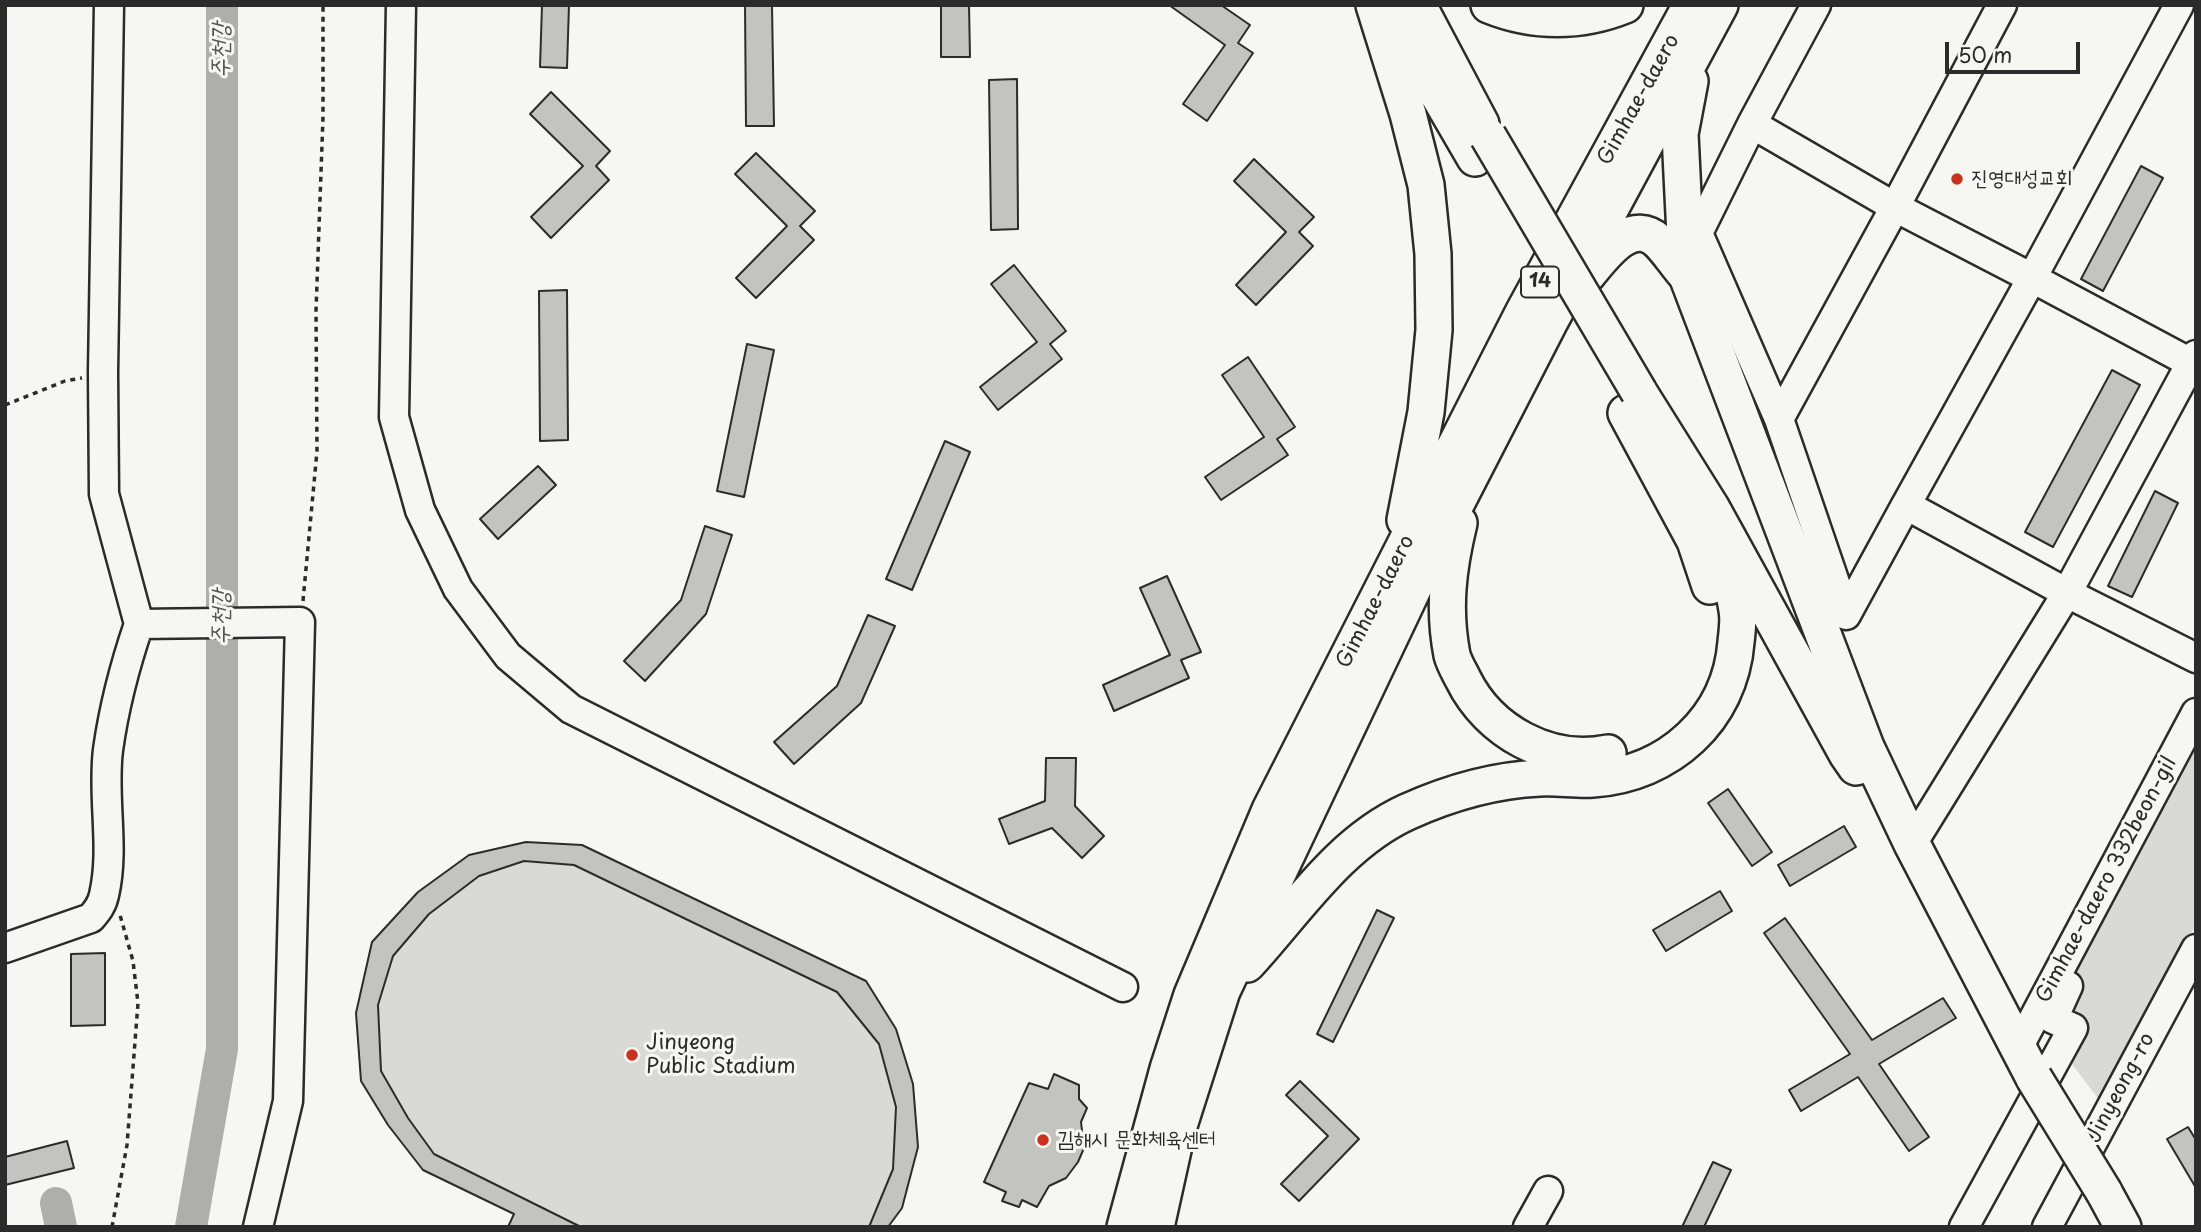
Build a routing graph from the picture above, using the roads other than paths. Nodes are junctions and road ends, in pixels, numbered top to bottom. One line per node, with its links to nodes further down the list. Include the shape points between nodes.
1 (110, 5): 29 (street, via 104,494)
2 (401, 5): 36 (street, via 394,417 420,510 458,589 508,656 571,709)
3 (1374, 5): 27 (main road, via 1426,185 1433,254 1434,330 1426,412)
4 (1386, 5): 16 (main road)
5 (1418, 5): 16 (main road)
6 (1489, 5): 7 (main road, via 1549,20 1601,15)
7 (1625, 5)
8 (1691, 5): 27 (main road, Gimhae-daero / 14, via 1523,313)
9 (1720, 5): 14 (main road, Gimhae-daero / 14)
10 (1816, 5): 15 (street)
11 (2002, 5): 17 (street)
12 (2179, 5): 13 (street); 19 (street)
13 (2196, 14)
14 (1696, 47): 18 (main road, via 1680,134); 20 (main road, Gimhae-daero / 14)
15 (1752, 124): 17 (street); 23 (street, via 1698,233)
16 (1482, 147): 22 (main road, bridge)
17 (1895, 206): 19 (street); 23 (street)
18 (1687, 276): 20 (main road, via 1657,240 1642,233 1626,236 1609,248); 32 (main road, via 1866,747)
19 (2032, 278): 21 (street); 25 (street)
20 (1549, 323): 24 (main road, Gimhae-daero / 14)
21 (2194, 361): 28 (street)
22 (1632, 403): 24 (main road, via 1695,541 1717,617 1705,682 1687,711 1662,734 1630,749 1592,757 1559,754 1502,728 1470,694 1452,658 1446,603 1453,545); 26 (main road)
23 (1779, 419): 25 (street, via 1846,615)
24 (1470, 480): 37 (main road, Gimhae-daero, via 1422,570)
25 (1906, 505): 28 (street)
26 (1711, 507): 32 (main road, via 1847,754); 37 (main road, via 1738,612 1735,660 1721,698 1701,729 1671,755 1634,772 1593,779 1499,781 1405,813 1346,851)
27 (1396, 562): 41 (main road, Gimhae-daero, via 1270,810 1192,995)
28 (2067, 593): 30 (street); 32 (street)
29 (143, 624): 33 (street, via 123,670 108,751 108,852 99,909 91,918); 40 (street, via 293,623 288,1101)
30 (2196, 658)
31 (2196, 713): 34 (street, Gimhae-daero 332beon-gil)
32 (1912, 845): 38 (main road)
33 (5, 948)
34 (2070, 949): 38 (street, Gimhae-daero 332beon-gil); 44 (street, via 2082,954 2053,1019 2073,1028)
35 (2196, 949): 45 (street, Jinyeong-ro)
36 (1123, 986)
37 (1222, 991): 42 (main road, Gimhae-daero, via 1177,1132)
38 (2018, 1048): 46 (main road, bridge)
39 (1548, 1191): 43 (street)
40 (258, 1227)
41 (1125, 1227)
42 (1156, 1227)
43 (1528, 1227)
44 (1964, 1227)
45 (2047, 1227)
46 (2123, 1227)

